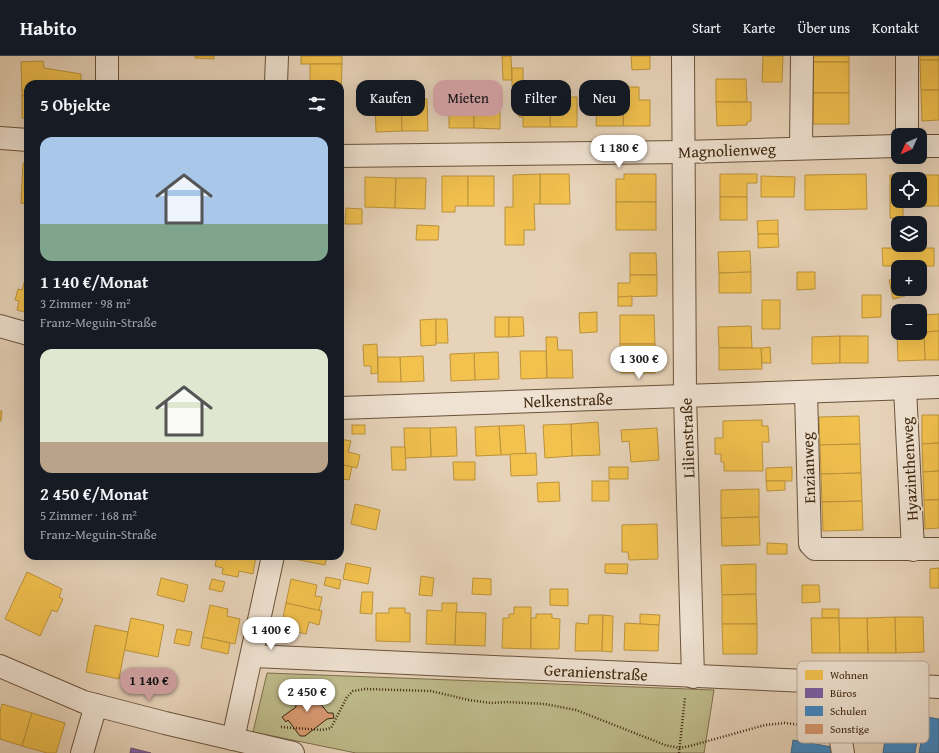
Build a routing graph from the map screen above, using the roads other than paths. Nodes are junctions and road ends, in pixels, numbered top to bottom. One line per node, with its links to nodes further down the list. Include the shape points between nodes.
1 (107, 56): 6 (street)
2 (277, 56): 7 (street)
3 (683, 56): 15 (street, Lilienstraße)
4 (802, 56): 14 (street)
5 (907, 56): 8 (street)
6 (107, 80)
7 (276, 80)
8 (907, 128)
9 (0, 138): 10 (street)
10 (24, 140)
11 (891, 146): 14 (street, Magnolienweg)
12 (927, 146): 13 (street)
13 (939, 146)
14 (801, 148): 15 (street, Magnolienweg)
15 (684, 152): 16 (street, Magnolienweg); 22 (street, Lilienstraße)
16 (344, 156)
17 (0, 326): 18 (street)
18 (24, 333)
19 (939, 387): 20 (street, Nelkenstraße)
20 (905, 388): 21 (street, Nelkenstraße); 25 (street, Hyazinthenweg)
21 (806, 392): 22 (street, Nelkenstraße); 25 (street, Enzianweg, via 810,544 815,549)
22 (685, 396): 23 (street, Nelkenstraße); 29 (street, Lilienstraße)
23 (344, 408)
24 (939, 549): 25 (street)
25 (913, 550)
26 (271, 560): 27 (street)
27 (252, 656): 29 (street, Geranienstraße); 34 (street)
28 (0, 666): 33 (street, via 38,684)
29 (690, 677): 30 (street, Geranienstraße)
30 (797, 681)
31 (929, 687): 32 (street, Geranienstraße)
32 (939, 687)
33 (96, 705): 34 (street); 36 (street)
34 (233, 739): 37 (street)
35 (841, 743): 38 (street)
36 (82, 753)
37 (293, 753)
38 (843, 753)

